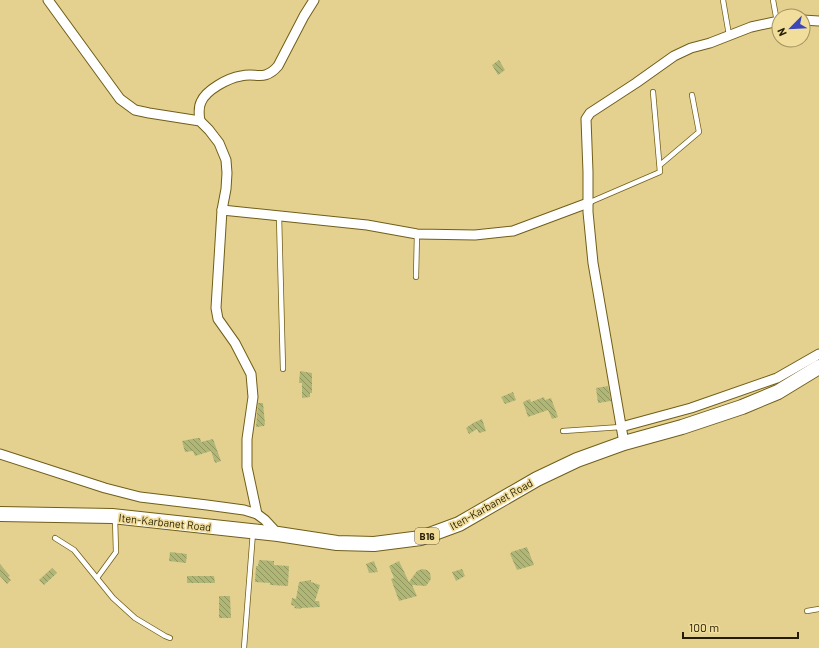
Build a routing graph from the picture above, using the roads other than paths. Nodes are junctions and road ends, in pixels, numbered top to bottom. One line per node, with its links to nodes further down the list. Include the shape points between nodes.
1 (48, 0): 8 (street, via 123,102 135,110)
2 (314, 0): 8 (street, via 278,66 269,74 242,75 228,80 206,94 199,110)
3 (723, 0): 5 (lane)
4 (771, 23): 5 (street, via 751,27)
5 (729, 36): 10 (street, via 674,56 590,113 585,124)
6 (653, 92): 9 (lane)
7 (692, 94): 9 (lane, via 699,132)
8 (200, 121): 11 (street, via 219,144 226,160 226,189)
9 (660, 165): 10 (lane, via 660,172)
10 (588, 203): 13 (street, via 513,231 475,235); 18 (street, via 593,263)
11 (222, 210): 12 (street); 23 (street, via 216,308 218,319 235,343 251,374 247,467)
12 (279, 216): 13 (street, via 366,225); 17 (lane)
13 (417, 234): 14 (lane)
14 (416, 277)
15 (819, 354): 18 (street, via 777,378 691,408)
16 (819, 367): 20 (main road, Iten-Karbanet Road / B16, via 778,392 742,407 682,428)
17 (283, 369)
18 (621, 427): 19 (lane); 20 (street)
19 (563, 431)
20 (624, 443): 26 (main road, Iten-Karbanet Road / B16, via 577,460 536,479 459,524 421,538 374,544 337,543)
21 (0, 454): 23 (street, via 140,497 244,510)
22 (0, 514): 24 (main road, Iten-Karbanet Road / B16)
23 (257, 514): 26 (street)
24 (115, 516): 25 (main road, Iten-Karbanet Road / B16); 28 (lane, via 116,552)
25 (253, 531): 26 (main road, Iten-Karbanet Road / B16); 32 (lane)
26 (278, 534)
27 (55, 538): 28 (lane, via 74,550)
28 (97, 578): 31 (lane, via 113,598 135,618)
29 (819, 608): 30 (lane)
30 (807, 611)
31 (170, 638)
32 (244, 648)

